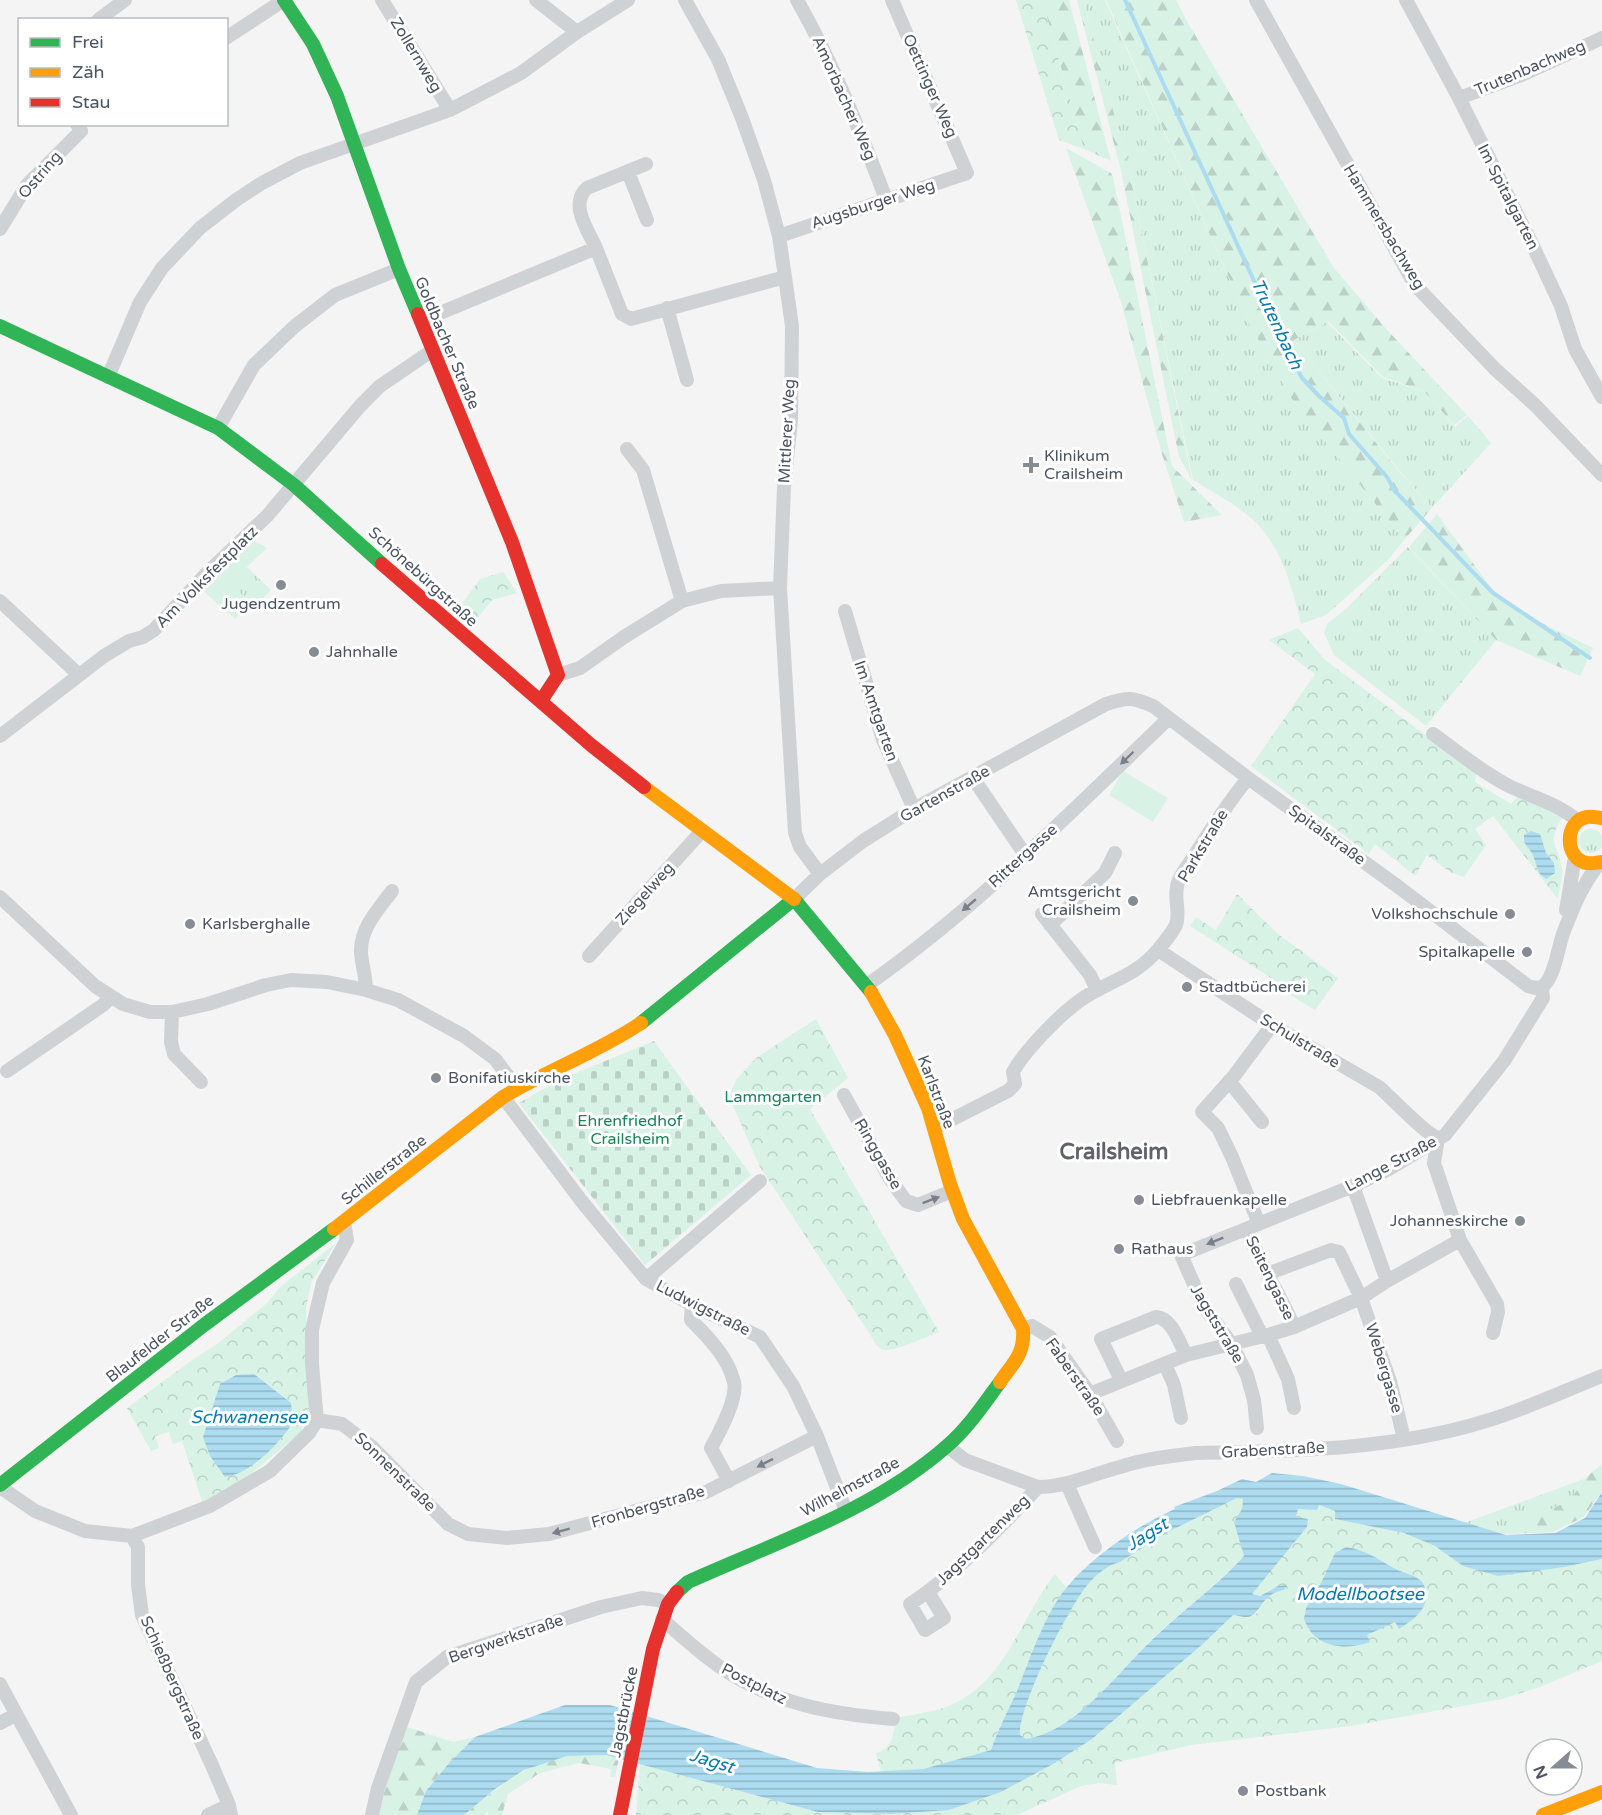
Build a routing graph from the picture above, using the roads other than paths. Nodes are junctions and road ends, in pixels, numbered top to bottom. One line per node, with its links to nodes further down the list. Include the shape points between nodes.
1 (125, 0): 11 (street)
2 (284, 0): 13 (street); 18 (main road, Goldbacher Straße, via 313,44)
3 (382, 0): 16 (street, Zollernweg)
4 (536, 0): 12 (street)
5 (628, 0): 12 (street)
6 (685, 0): 25 (street, Mittlerer Weg, via 718,59 742,118)
7 (797, 0): 22 (street, Amorbacher Weg, via 852,111)
8 (892, 0): 21 (street, Oettinger Weg)
9 (1256, 0): 38 (street, Hammersbachweg, via 1415,285)
10 (1406, 0): 15 (street, Im Spitalgarten)
11 (101, 18)
12 (577, 32): 16 (street, via 520,73)
13 (228, 37)
14 (1602, 38): 15 (street, Trutenbachweg, via 1524,74)
15 (1459, 98): 35 (street, Im Spitalgarten, via 1561,306 1575,349)
16 (450, 110): 18 (street)
17 (83, 127): 24 (street, Ostring, via 27,185)
18 (354, 145): 27 (main road, Goldbacher Straße); 33 (street, via 300,163 262,183 200,228 162,268 140,302)
19 (646, 164): 20 (street)
20 (628, 172): 23 (street); 26 (street, via 580,194 578,208)
21 (967, 173): 22 (street, Augsburger Weg)
22 (886, 199): 25 (street, Augsburger Weg)
23 (647, 220)
24 (0, 229)
25 (779, 236): 28 (street, Mittlerer Weg)
26 (596, 248): 29 (street, via 622,314 631,319); 30 (street)
27 (399, 269): 30 (main road, Goldbacher Straße); 36 (street, via 335,295 295,326 254,365)
28 (785, 277): 29 (street); 40 (street, Mittlerer Weg, via 792,326 791,420)
29 (667, 308): 34 (street)
30 (421, 321): 32 (main road, Goldbacher Straße)
31 (0, 326): 33 (main road, Schönebürgstraße)
32 (433, 350): 39 (street, Am Volksfestplatz, via 380,386); 45 (main road, Goldbacher Straße, via 512,542)
33 (108, 376): 36 (main road, Schönebürgstraße)
34 (687, 380)
35 (1602, 397)
36 (218, 428): 39 (main road, Schönebürgstraße)
37 (627, 449): 42 (street, via 643,470)
38 (1602, 475)
39 (294, 485): 44 (street, Am Volksfestplatz, via 154,630); 46 (main road, Schönebürgstraße)
40 (780, 588): 42 (street, via 722,591); 61 (street, Mittlerer Weg, via 795,833 800,847)
41 (0, 601): 44 (street)
42 (682, 601): 45 (street, via 580,668)
43 (845, 611): 53 (street, Im Amtgarten, via 883,740)
44 (78, 674): 50 (street, Am Volksfestplatz)
45 (558, 675): 46 (main road)
46 (542, 701): 56 (main road, Schönebürgstraße)
47 (1106, 704): 48 (street, Spitalstraße, via 1125,698 1141,701); 51 (street, Gartenstraße)
48 (1169, 718): 52 (street, Spitalstraße); 58 (street, Rittergasse, one-way to 58)
49 (1433, 734): 55 (street, via 1491,776 1558,806)
50 (0, 736)
51 (973, 778): 53 (street, Gartenstraße); 58 (street)
52 (1248, 778): 66 (street, Parkstraße, via 1178,881 1176,926); 69 (street, Spitalstraße, via 1528,986)
53 (914, 809): 61 (street, Gartenstraße)
54 (1597, 814): 55 (main road)
55 (1578, 821): 59 (main road, via 1569,834 1570,850)
56 (701, 832): 64 (main road, Schönebürgstraße); 67 (street, Ziegelweg)
57 (1115, 853): 71 (street, via 1105,873 1046,919 1090,975)
58 (1026, 856): 68 (street, Rittergasse, one-way to 68)
59 (1575, 857): 60 (main road, via 1588,864); 65 (street, Lange Straße)
60 (1600, 863): 65 (street, Lange Straße, via 1581,892)
61 (820, 874): 64 (street, Gartenstraße)
62 (392, 891): 70 (street, via 362,937)
63 (0, 897): 72 (street)
64 (794, 899): 68 (main road, Karlstraße); 78 (main road, Schillerstraße, via 646,1020 619,1038)
65 (1563, 932): 69 (street, Lange Straße, via 1550,979)
66 (1158, 950): 71 (street, Parkstraße, via 1143,965); 74 (street, Schulstraße)
67 (589, 956)
68 (867, 985): 82 (main road, Karlstraße, via 895,1035)
69 (1542, 987): 83 (street, Lange Straße, via 1542,999 1504,1061 1445,1135)
70 (366, 990): 73 (street, via 291,980); 78 (street, via 398,1000 464,1036 495,1059)
71 (1097, 990): 82 (street, Parkstraße, via 1070,1008 1022,1058 1013,1072 1015,1084 1008,1091)
72 (111, 997): 73 (street, via 138,1009); 75 (street)
73 (172, 1012): 77 (street, via 174,1054)
74 (1272, 1025): 76 (street); 83 (street, Schulstraße, via 1379,1088)
75 (7, 1071)
76 (1229, 1081): 81 (street); 88 (street, Seitengasse, via 1202,1112 1218,1128 1232,1157)
77 (201, 1082)
78 (517, 1088): 80 (main road, Schillerstraße)
79 (844, 1095): 86 (street, Ringgasse, one-way to 86, via 906,1201 918,1205)
80 (503, 1097): 87 (main road, Schillerstraße); 92 (street, Ludwigstraße)
81 (1262, 1122)
82 (935, 1128): 86 (main road, Karlstraße)
83 (1438, 1138): 85 (street, Lange Straße); 89 (street, via 1434,1163)
84 (760, 1181): 92 (street)
85 (1353, 1186): 88 (street, Lange Straße); 93 (street)
86 (952, 1191): 98 (main road, Karlstraße, via 974,1241)
87 (344, 1222): 109 (street, Schillerstraße, via 347,1240 323,1283 312,1330); 117 (main road, Blaufelder Straße, via 204,1325)
88 (1253, 1227): 90 (street, Lange Straße, one-way to 90); 91 (street, Seitengasse, via 1254,1250)
89 (1461, 1240): 93 (street); 99 (street, via 1497,1304)
90 (1181, 1255): 101 (street, Jagststraße, via 1204,1307)
91 (1267, 1274): 95 (street, Webergasse, via 1335,1250 1342,1256); 97 (street, Seitengasse)
92 (646, 1279): 96 (street, Ludwigstraße)
93 (1387, 1281): 95 (street)
94 (1236, 1284): 100 (street)
95 (1361, 1298): 97 (street); 112 (street, Webergasse, via 1390,1382)
96 (692, 1305): 111 (street, Ludwigstraße, via 760,1337 793,1386); 115 (street, via 691,1320 724,1357 735,1384 726,1422 711,1448)
97 (1294, 1327): 100 (street)
98 (1023, 1329): 106 (street, Faberstraße, via 1032,1326 1050,1337); 114 (main road, Wilhelmstraße, via 1021,1353)
99 (1493, 1333)
100 (1265, 1336): 101 (street); 107 (street, via 1288,1379)
101 (1231, 1343): 102 (street); 110 (street, Jagststraße, via 1247,1375)
102 (1186, 1355): 103 (street); 105 (street, via 1168,1322 1156,1317 1101,1339)
103 (1165, 1364): 105 (street); 108 (street)
104 (1602, 1376): 112 (street, Grabenstraße, via 1487,1421)
105 (1121, 1380): 106 (street)
106 (1090, 1394): 113 (street, Faberstraße)
107 (1294, 1408)
108 (1181, 1418)
109 (317, 1420): 120 (street, Sonnenstraße, via 342,1424 371,1446 448,1524); 121 (street, via 270,1471 210,1506)
110 (1257, 1428)
111 (817, 1436): 115 (street, Fronbergstraße, one-way to 115); 119 (street, Ludwigstraße)
112 (1404, 1439): 116 (street, Grabenstraße, via 1366,1446 1169,1456)
113 (1117, 1441)
114 (947, 1446): 118 (street, Grabenstraße, via 965,1460); 119 (main road, Wilhelmstraße, via 911,1474)
115 (729, 1481): 120 (street, Fronbergstraße, one-way to 120, via 706,1492 549,1534 507,1538)
116 (1067, 1484): 118 (street, Grabenstraße); 122 (street)
117 (0, 1486): 121 (street, via 35,1511 85,1531)
118 (1038, 1487): 123 (street, Jagstgartenweg)
119 (846, 1511): 124 (main road, Wilhelmstraße, via 688,1582)
120 (468, 1534)
121 (132, 1536): 132 (street, Schießbergstraße, via 138,1547 142,1616)
122 (1095, 1546)
123 (928, 1593)
124 (668, 1604): 125 (main road, Wilhelmstraße); 135 (street, Bergwerkstraße, via 642,1598 601,1607 447,1657 416,1682)
125 (662, 1619): 126 (main road, Wilhelmstraße); 129 (street, Postplatz, via 701,1653 743,1681 794,1704 826,1712)
126 (652, 1649): 136 (main road, Jagstbrücke)
127 (0, 1684): 128 (street)
128 (15, 1715): 130 (street); 133 (street)
129 (893, 1719)
130 (0, 1723)
131 (1602, 1792): 137 (main road)
132 (230, 1810): 134 (street)
133 (71, 1815)
134 (208, 1815)
135 (372, 1815)
136 (620, 1815)
137 (1543, 1815)

